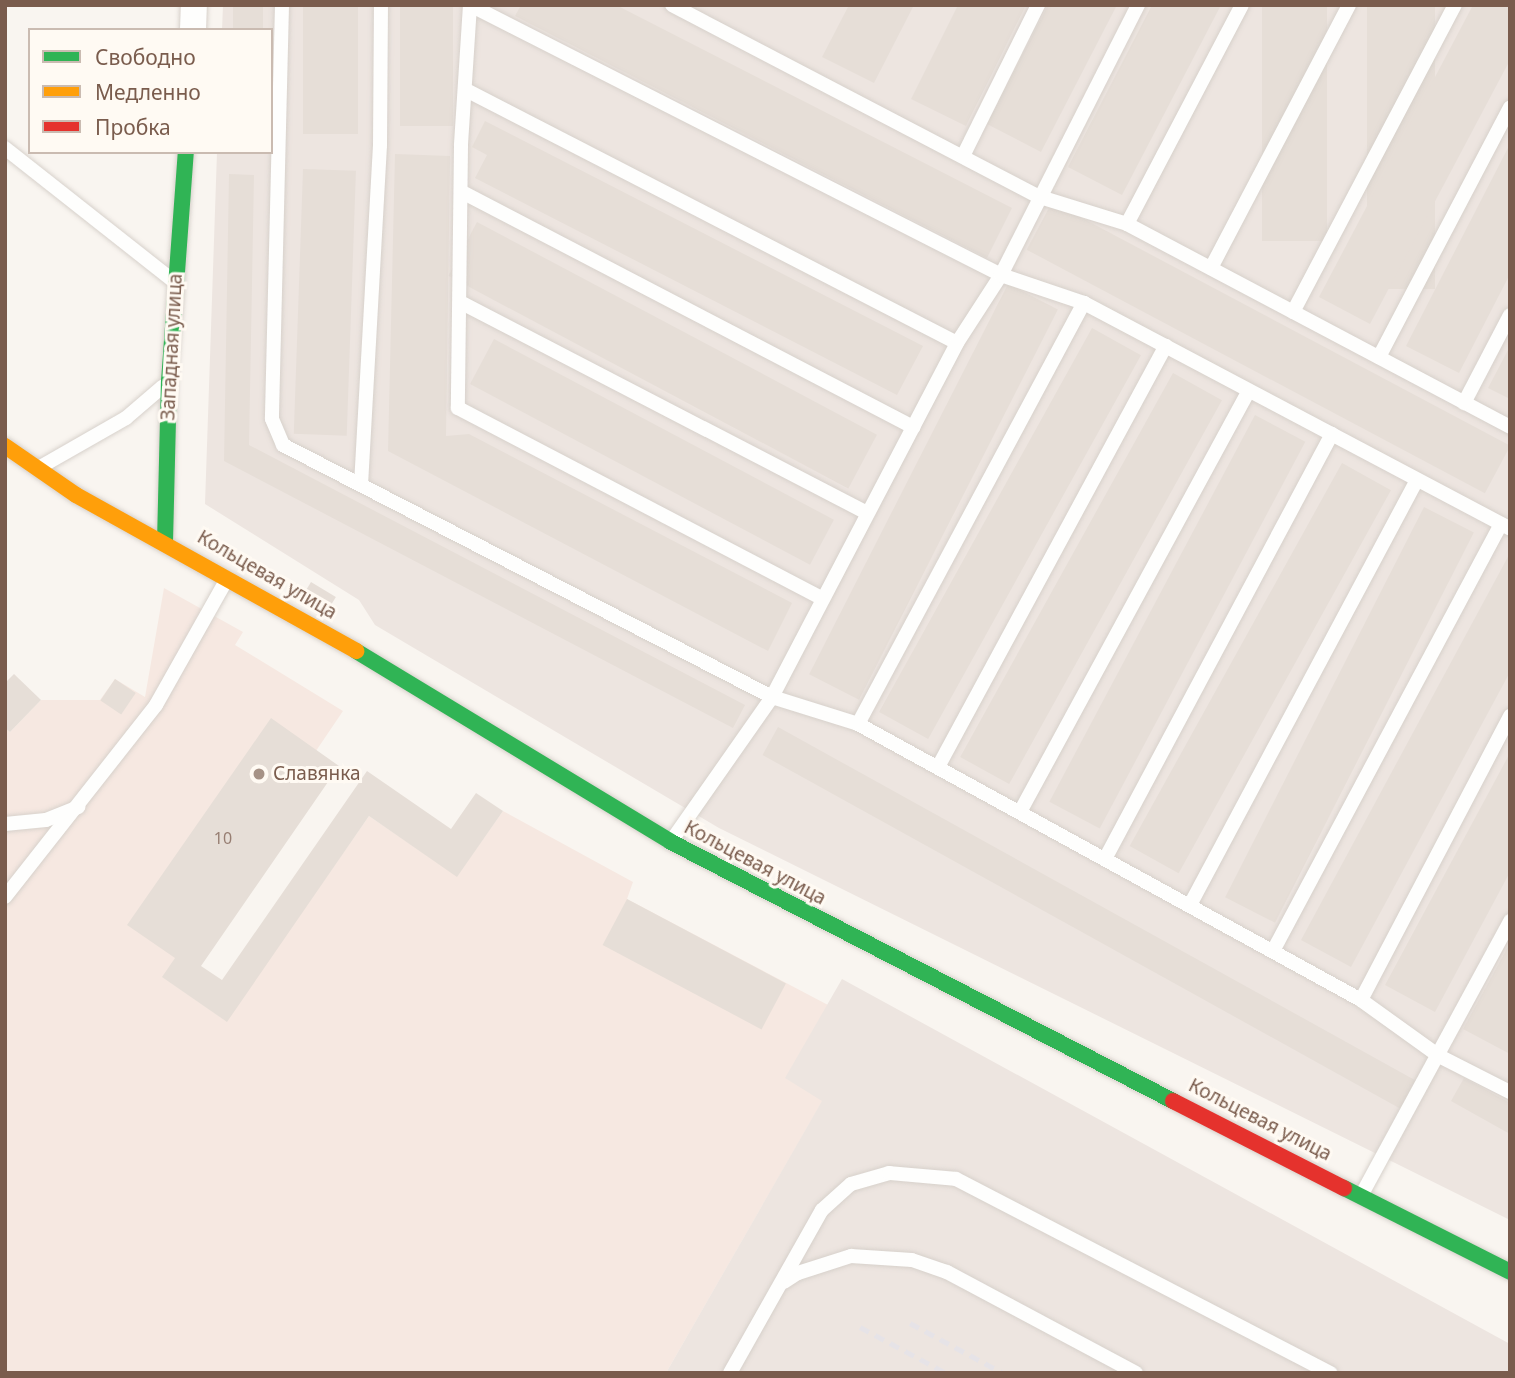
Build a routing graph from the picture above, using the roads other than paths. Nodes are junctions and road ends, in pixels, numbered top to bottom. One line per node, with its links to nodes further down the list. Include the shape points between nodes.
1 (194, 5): 11 (street)
2 (282, 5): 39 (lane, via 272,419 279,439 296,455)
3 (381, 5): 39 (lane, via 380,145)
4 (470, 5): 12 (lane); 21 (lane)
5 (672, 5): 16 (lane)
6 (1038, 5): 16 (lane)
7 (1138, 5): 18 (lane)
8 (1242, 5): 19 (lane)
9 (1349, 5): 20 (lane)
10 (1455, 5): 25 (lane)
11 (193, 28)
12 (466, 90): 17 (lane); 27 (lane)
13 (1510, 107): 29 (lane)
14 (5, 148): 22 (lane)
15 (186, 154): 22 (street, Западная улица)
16 (963, 156): 18 (lane)
17 (462, 192): 23 (lane); 33 (lane)
18 (1040, 197): 19 (lane); 21 (lane)
19 (1127, 225): 20 (lane)
20 (1211, 268): 25 (lane)
21 (1001, 275): 24 (lane); 27 (lane)
22 (176, 283): 30 (street, Западная улица)
23 (460, 302): 40 (lane); 44 (lane, via 458,408)
24 (1084, 303): 28 (lane); 47 (lane)
25 (1293, 312): 29 (lane)
26 (1510, 314): 32 (lane)
27 (957, 343): 33 (lane)
28 (1166, 346): 31 (lane); 48 (lane)
29 (1379, 357): 32 (lane)
30 (169, 381): 37 (lane, via 126,418); 42 (street, Западная улица)
31 (1249, 390): 35 (lane); 50 (lane)
32 (1464, 403): 34 (lane)
33 (913, 427): 40 (lane)
34 (1510, 427)
35 (1332, 435): 38 (lane); 53 (lane)
36 (5, 446): 37 (street, Кольцевая улица)
37 (35, 470): 42 (street, Кольцевая улица)
38 (1417, 480): 41 (lane); 55 (lane)
39 (361, 485): 45 (lane)
40 (867, 513): 44 (lane)
41 (1505, 527): 57 (lane)
42 (165, 542): 43 (street, Кольцевая улица)
43 (229, 577): 49 (lane, via 156,705); 52 (street, Кольцевая улица)
44 (821, 598): 45 (lane)
45 (772, 697): 47 (lane); 52 (lane)
46 (1510, 716): 58 (lane)
47 (858, 724): 48 (lane)
48 (938, 767): 50 (lane)
49 (80, 807): 51 (lane, via 46,820); 54 (lane)
50 (1020, 812): 53 (lane)
51 (5, 824)
52 (671, 842): 61 (street, Кольцевая улица)
53 (1105, 859): 55 (lane)
54 (5, 897)
55 (1190, 905): 57 (lane)
56 (1510, 921): 59 (lane)
57 (1273, 950): 58 (lane)
58 (1361, 1000): 59 (lane)
59 (1440, 1056): 60 (lane); 61 (lane)
60 (1510, 1092)
61 (1361, 1195): 62 (street, Кольцевая улица)
62 (1510, 1272)
63 (780, 1285): 64 (lane); 65 (lane, via 798,1273 851,1256 912,1260 947,1272); 66 (lane, via 835,1195 851,1184 889,1173 932,1173 956,1179)
64 (730, 1373)
65 (1136, 1373)
66 (1331, 1373)

